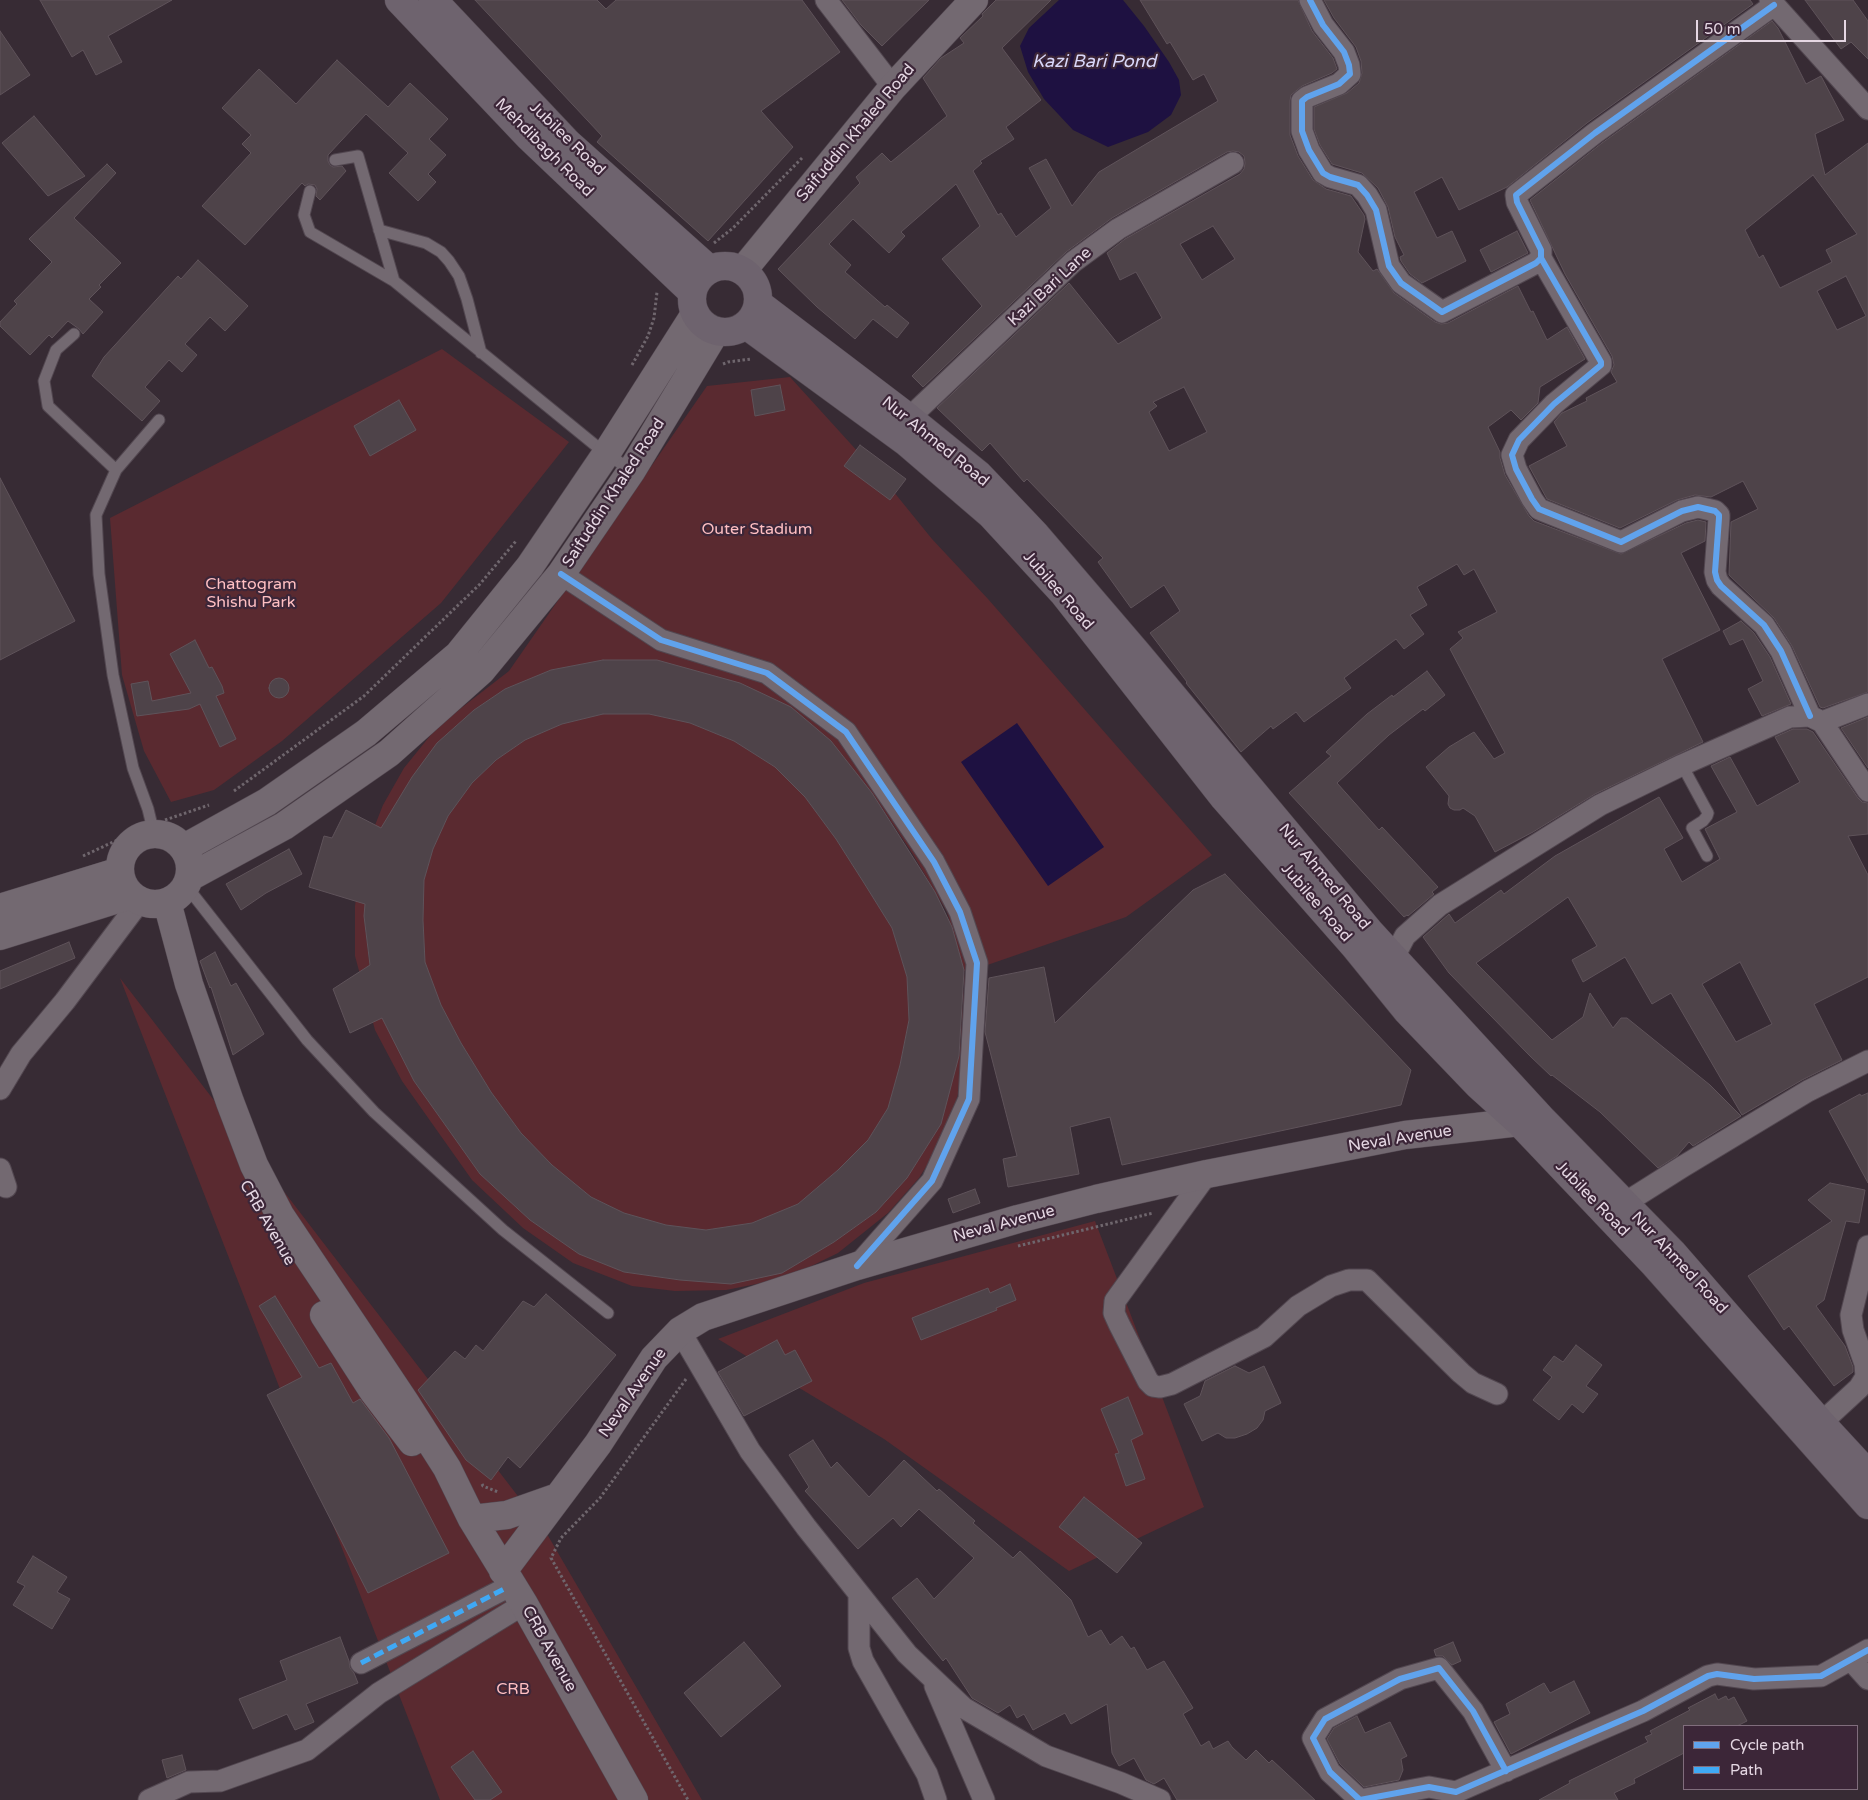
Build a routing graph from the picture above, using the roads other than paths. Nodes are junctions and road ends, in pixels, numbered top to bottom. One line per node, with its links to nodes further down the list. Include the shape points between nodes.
1 (398, 0): 17 (main road, Mehdibagh Road)
2 (433, 0): 13 (main road, Jubilee Road, via 568,143)
3 (826, 0): 7 (street)
4 (974, 0): 7 (main road, Saifuddin Khaled Road)
5 (1310, 0): 14 (street, via 1323,25 1344,52 1350,74 1339,84 1304,98 1302,131 1308,150 1323,173 1358,185 1367,195 1376,210 1389,266 1401,283 1442,312)
6 (1772, 2): 8 (street); 14 (street, via 1516,195 1541,250)
7 (893, 87): 15 (main road, Saifuddin Khaled Road)
8 (1868, 108)
9 (335, 160): 12 (lane, via 358,156)
10 (1233, 163): 21 (street, Kazi Bari Lane, via 1118,229 1073,262)
11 (310, 191): 16 (lane, via 304,215 310,232)
12 (379, 230): 16 (lane); 20 (lane, via 426,243 449,261 459,276)
13 (710, 257): 15 (main road); 17 (main road, via 698,279)
14 (1540, 258): 28 (street, via 1601,365 1554,404 1519,440 1512,455 1532,499 1539,509 1621,542 1682,511 1698,506 1715,511 1719,515 1717,580 1764,625)
15 (743, 270): 18 (main road, via 759,294)
16 (394, 281): 20 (lane)
17 (701, 312): 18 (main road, via 726,332 737,330); 23 (main road, Saifuddin Khaled Road); 25 (main road, Saifuddin Khaled Road)
18 (752, 314): 21 (main road, Nur Ahmed Road); 40 (main road, Jubilee Road, via 991,515 1064,594 1224,798 1407,1011 1478,1085)
19 (74, 334): 24 (lane, via 56,350 44,381 48,406)
20 (481, 352): 23 (lane)
21 (909, 418): 37 (main road, Nur Ahmed Road, via 978,474 1036,535)
22 (159, 420): 24 (lane)
23 (606, 454): 25 (lane); 32 (main road, Saifuddin Khaled Road, via 530,566 458,655 366,733 268,802)
24 (116, 470): 31 (lane, via 96,515 99,574 112,675 133,768)
25 (632, 470): 26 (main road, Saifuddin Khaled Road)
26 (561, 574): 34 (main road, Saifuddin Khaled Road, via 481,671 389,753 284,826); 44 (street, via 661,640 767,673 846,732 934,862 960,912 976,963 969,1099 932,1181)
27 (1868, 704): 28 (street)
28 (1816, 719): 29 (street, via 1790,718); 30 (street)
29 (1682, 765): 33 (lane, via 1708,812 1703,821 1692,828); 37 (street, via 1600,805 1440,905 1405,936)
30 (1868, 791)
31 (153, 829): 32 (main road, via 171,837); 34 (main road, via 130,844 122,856)
32 (184, 848): 34 (main road, via 190,867)
33 (1706, 856)
34 (155, 891): 35 (main road, Saifuddin Khaled Road); 36 (main road, Saifuddin Khaled Road); 39 (street, via 21,1054); 45 (lane, via 191,892 307,1040 374,1112 503,1230); 52 (main road, CRB Avenue, via 272,1220 336,1317 406,1402 447,1468)
35 (0, 908)
36 (0, 936)
37 (1394, 957): 40 (main road, Nur Ahmed Road)
38 (1868, 1062): 42 (street, via 1808,1091)
39 (0, 1089)
40 (1531, 1121): 41 (main road, Neval Avenue, via 1405,1135); 42 (main road, Nur Ahmed Road); 53 (main road, Jubilee Road)
41 (1207, 1174): 44 (main road, Neval Avenue, via 1018,1219); 48 (street, via 1115,1301 1114,1313 1153,1386 1160,1388 1172,1384 1264,1337 1298,1306 1332,1286 1349,1280 1367,1280 1461,1373 1473,1383)
42 (1624, 1204): 49 (main road, Nur Ahmed Road, via 1673,1253)
43 (1868, 1246): 47 (street, via 1851,1315)
44 (857, 1266): 46 (main road, Neval Avenue, via 704,1317)
45 (608, 1313)
46 (680, 1330): 51 (main road, Neval Avenue, via 654,1358 598,1444); 55 (street, via 750,1451)
47 (1867, 1367): 49 (street, via 1866,1377 1859,1388)
48 (1497, 1394)
49 (1821, 1423): 50 (main road, Nur Ahmed Road)
50 (1868, 1474)
51 (558, 1496): 52 (main road, via 507,1515); 54 (main road, Neval Avenue)
52 (471, 1499): 54 (main road, CRB Avenue)
53 (1868, 1504)
54 (511, 1588): 57 (street); 61 (street, via 307,1750 220,1781 189,1782); 62 (main road, CRB Avenue)
55 (859, 1594): 58 (street, via 907,1654); 63 (street, via 859,1648 863,1661 927,1774)
56 (1859, 1655): 59 (street); 60 (street, via 1822,1676 1754,1679 1716,1674 1708,1676 1643,1711)
57 (361, 1663)
58 (931, 1677): 64 (street); 65 (street, via 964,1708 1046,1756)
59 (1868, 1679)
60 (1506, 1771): 60 (street, via 1456,1792 1429,1788 1360,1800 1330,1772 1313,1738 1325,1719 1400,1679 1438,1668 1473,1711)
61 (149, 1800)
62 (634, 1800)
63 (936, 1800)
64 (984, 1800)
65 (1160, 1800)

